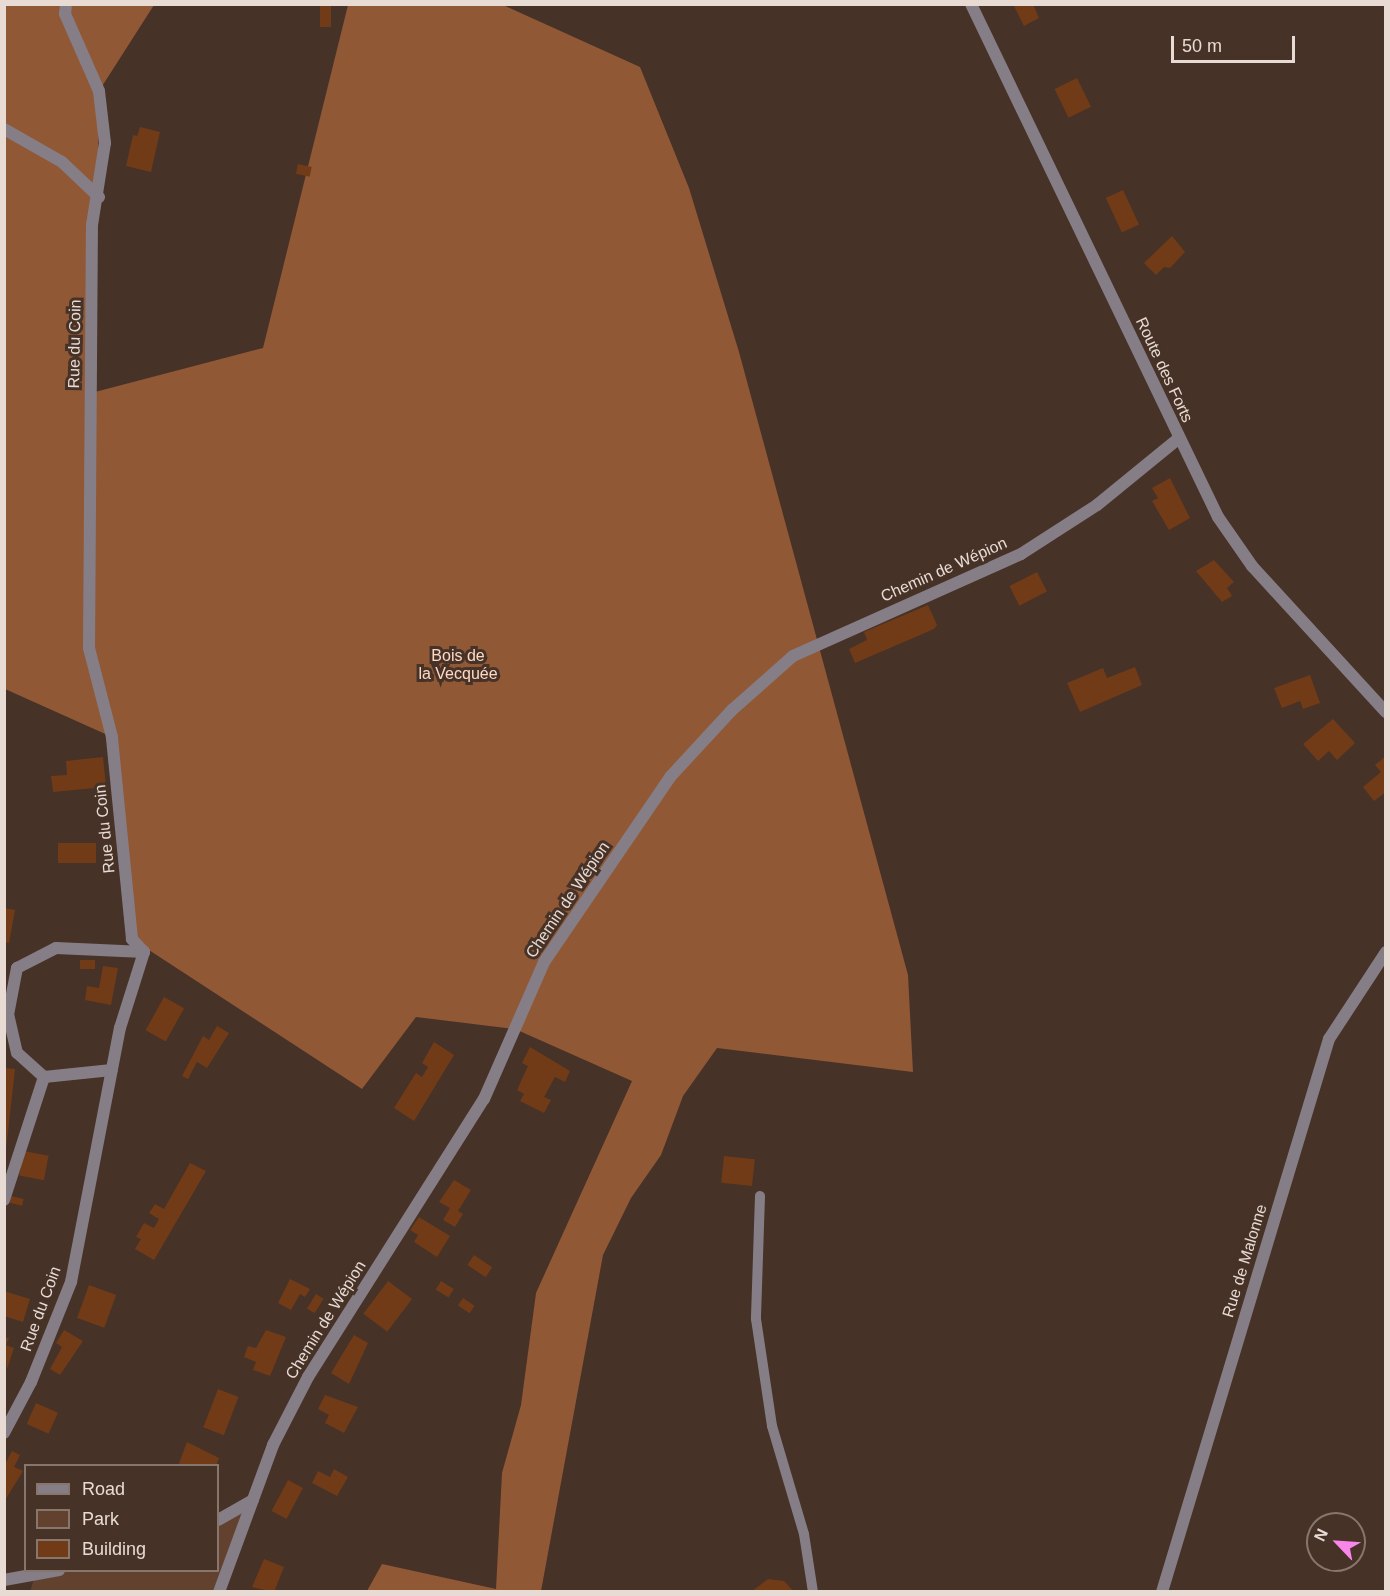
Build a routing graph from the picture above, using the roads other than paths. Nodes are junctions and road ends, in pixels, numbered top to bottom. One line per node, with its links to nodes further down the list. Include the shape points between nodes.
1 (66, 4): 4 (street, Rue du Coin, via 65,14 99,91 105,143)
2 (971, 4): 5 (street, Route des Forts)
3 (4, 129): 4 (street, via 62,162)
4 (99, 197): 7 (street, Rue du Coin, via 92,225 89,648 112,737 132,939)
5 (1178, 439): 6 (street, Route des Forts, via 1218,518 1252,566); 14 (street, Chemin de Wépion, via 1097,506 1021,554 793,656 732,710 671,776 544,962 484,1099 308,1377 273,1445)
6 (1386, 711)
7 (144, 952): 9 (street, Rue du Coin, via 120,1028); 10 (street, via 56,948 17,968 8,1015 17,1053)
8 (1386, 952): 20 (street, Rue de Malonne, via 1329,1039)
9 (112, 1070): 10 (street); 13 (street, Rue du Coin, via 71,1282 31,1382)
10 (44, 1077): 12 (street)
11 (760, 1196): 19 (lane, via 756,1319 772,1426 804,1534)
12 (4, 1200)
13 (4, 1433)
14 (253, 1500): 15 (street); 18 (street, Chemin de Wépion)
15 (219, 1519)
16 (47, 1572): 17 (street)
17 (4, 1580)
18 (219, 1592)
19 (813, 1592)
20 (1162, 1592)

